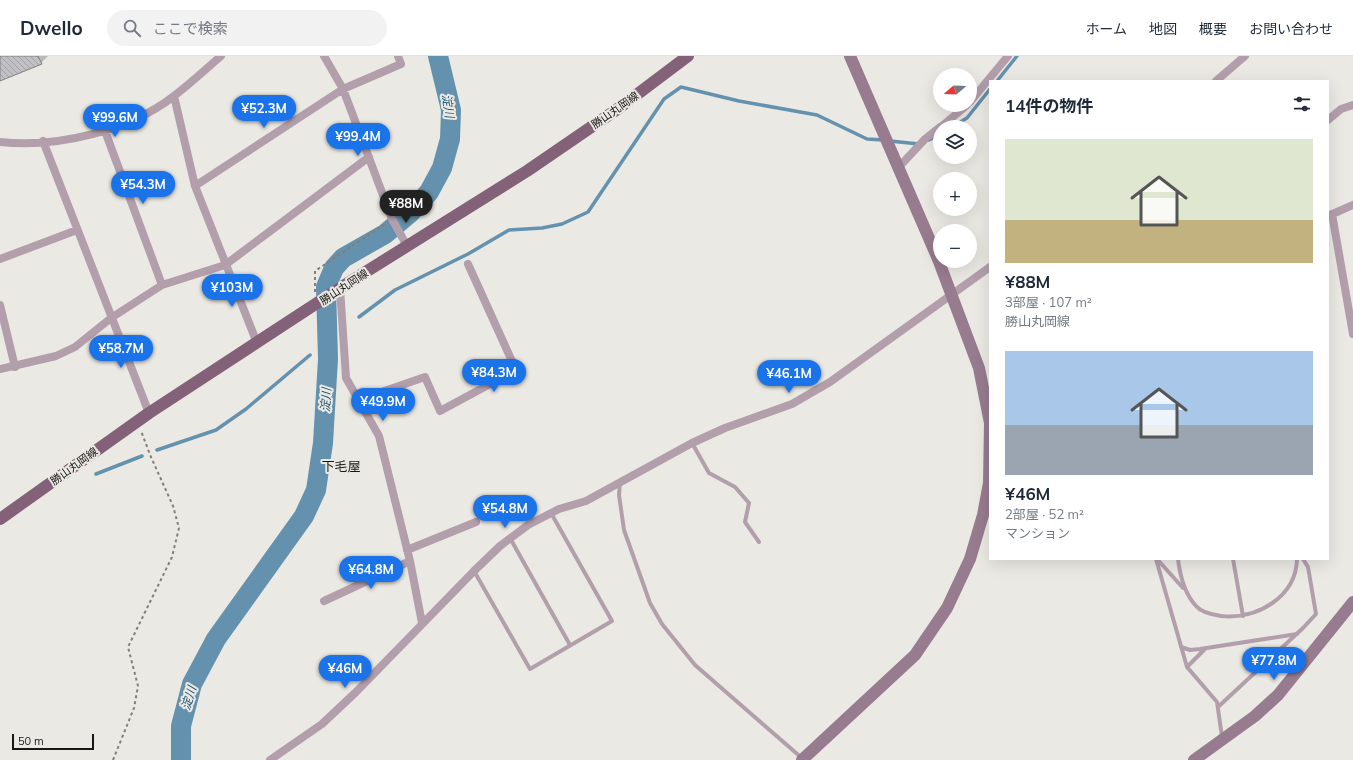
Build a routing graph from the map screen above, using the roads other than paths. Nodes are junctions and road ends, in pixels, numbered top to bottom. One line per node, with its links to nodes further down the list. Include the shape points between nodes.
1 (221, 56): 13 (street)
2 (324, 56): 11 (street)
3 (398, 56): 11 (street, via 401,64)
4 (688, 56): 28 (main road, 勝山丸岡線, via 619,108 526,171)
5 (850, 56): 23 (street)
6 (1008, 56): 8 (street)
7 (1246, 56): 9 (street)
8 (990, 80)
9 (1217, 80)
10 (989, 82): 12 (street)
11 (343, 89): 22 (street); 24 (street)
12 (977, 95)
13 (174, 96): 18 (street, via 143,116); 24 (street)
14 (1353, 105): 16 (street)
15 (958, 112): 17 (street)
16 (1329, 119)
17 (949, 120)
18 (105, 131): 20 (street); 33 (street)
19 (933, 133): 23 (street)
20 (43, 141): 21 (street, via 27,144); 27 (street)
21 (0, 142)
22 (369, 157): 28 (street, via 392,219); 31 (street)
23 (898, 168): 35 (street)
24 (195, 186): 31 (street)
25 (1353, 205): 26 (street)
26 (1330, 215): 38 (street)
27 (77, 230): 29 (street); 37 (street)
28 (405, 242): 34 (main road, 勝山丸岡線)
29 (0, 259)
30 (468, 264): 42 (street, via 516,370 440,411 425,377)
31 (225, 265): 33 (street); 39 (street)
32 (989, 268): 35 (street)
33 (162, 285): 37 (street)
34 (338, 290): 39 (main road, 勝山丸岡線); 42 (street, via 346,378)
35 (952, 295): 44 (street, via 979,368); 45 (street, via 830,382 792,404)
36 (0, 305): 40 (street)
37 (111, 318): 40 (street, via 75,347 56,356); 43 (street)
38 (1353, 334)
39 (257, 343): 43 (main road, 勝山丸岡線)
40 (15, 367): 41 (street)
41 (0, 369)
42 (358, 400): 53 (street, via 379,436)
43 (149, 413): 49 (main road, 勝山丸岡線)
44 (989, 418)
45 (692, 443): 47 (street); 52 (lane, via 709,473 735,487 749,503 745,522)
46 (989, 444): 74 (street, via 989,483 983,515 970,559 947,608 915,655)
47 (620, 482): 48 (street, via 586,501); 74 (lane, via 619,495 624,530 650,602 662,624 695,665)
48 (551, 513): 51 (street); 68 (lane, via 612,621)
49 (0, 519)
50 (476, 522): 53 (street)
51 (510, 538): 61 (street); 68 (lane)
52 (759, 542)
53 (407, 550): 60 (street)
54 (1156, 560): 69 (lane)
55 (1157, 560): 62 (lane)
56 (1178, 560): 62 (lane)
57 (1235, 560): 65 (lane)
58 (1297, 560): 65 (lane, via 1296,574 1278,599 1266,608)
59 (1304, 560): 67 (lane, via 1308,567 1316,614)
60 (410, 562): 63 (street); 66 (street)
61 (474, 571): 66 (street); 68 (lane, via 530,669)
62 (1184, 589): 65 (lane, via 1197,608 1214,615)
63 (324, 601)
64 (1353, 602): 73 (street, via 1278,695 1255,716)
65 (1243, 616)
66 (422, 623): 75 (street, via 322,724)
67 (1297, 634): 70 (lane); 72 (lane)
68 (570, 645)
69 (1181, 647): 70 (lane, via 1190,650); 71 (lane)
70 (1205, 648): 71 (lane)
71 (1187, 667): 72 (lane, via 1217,702)
72 (1218, 707): 73 (lane)
73 (1222, 739): 76 (street)
74 (807, 758)
75 (270, 760)
76 (1194, 760)

